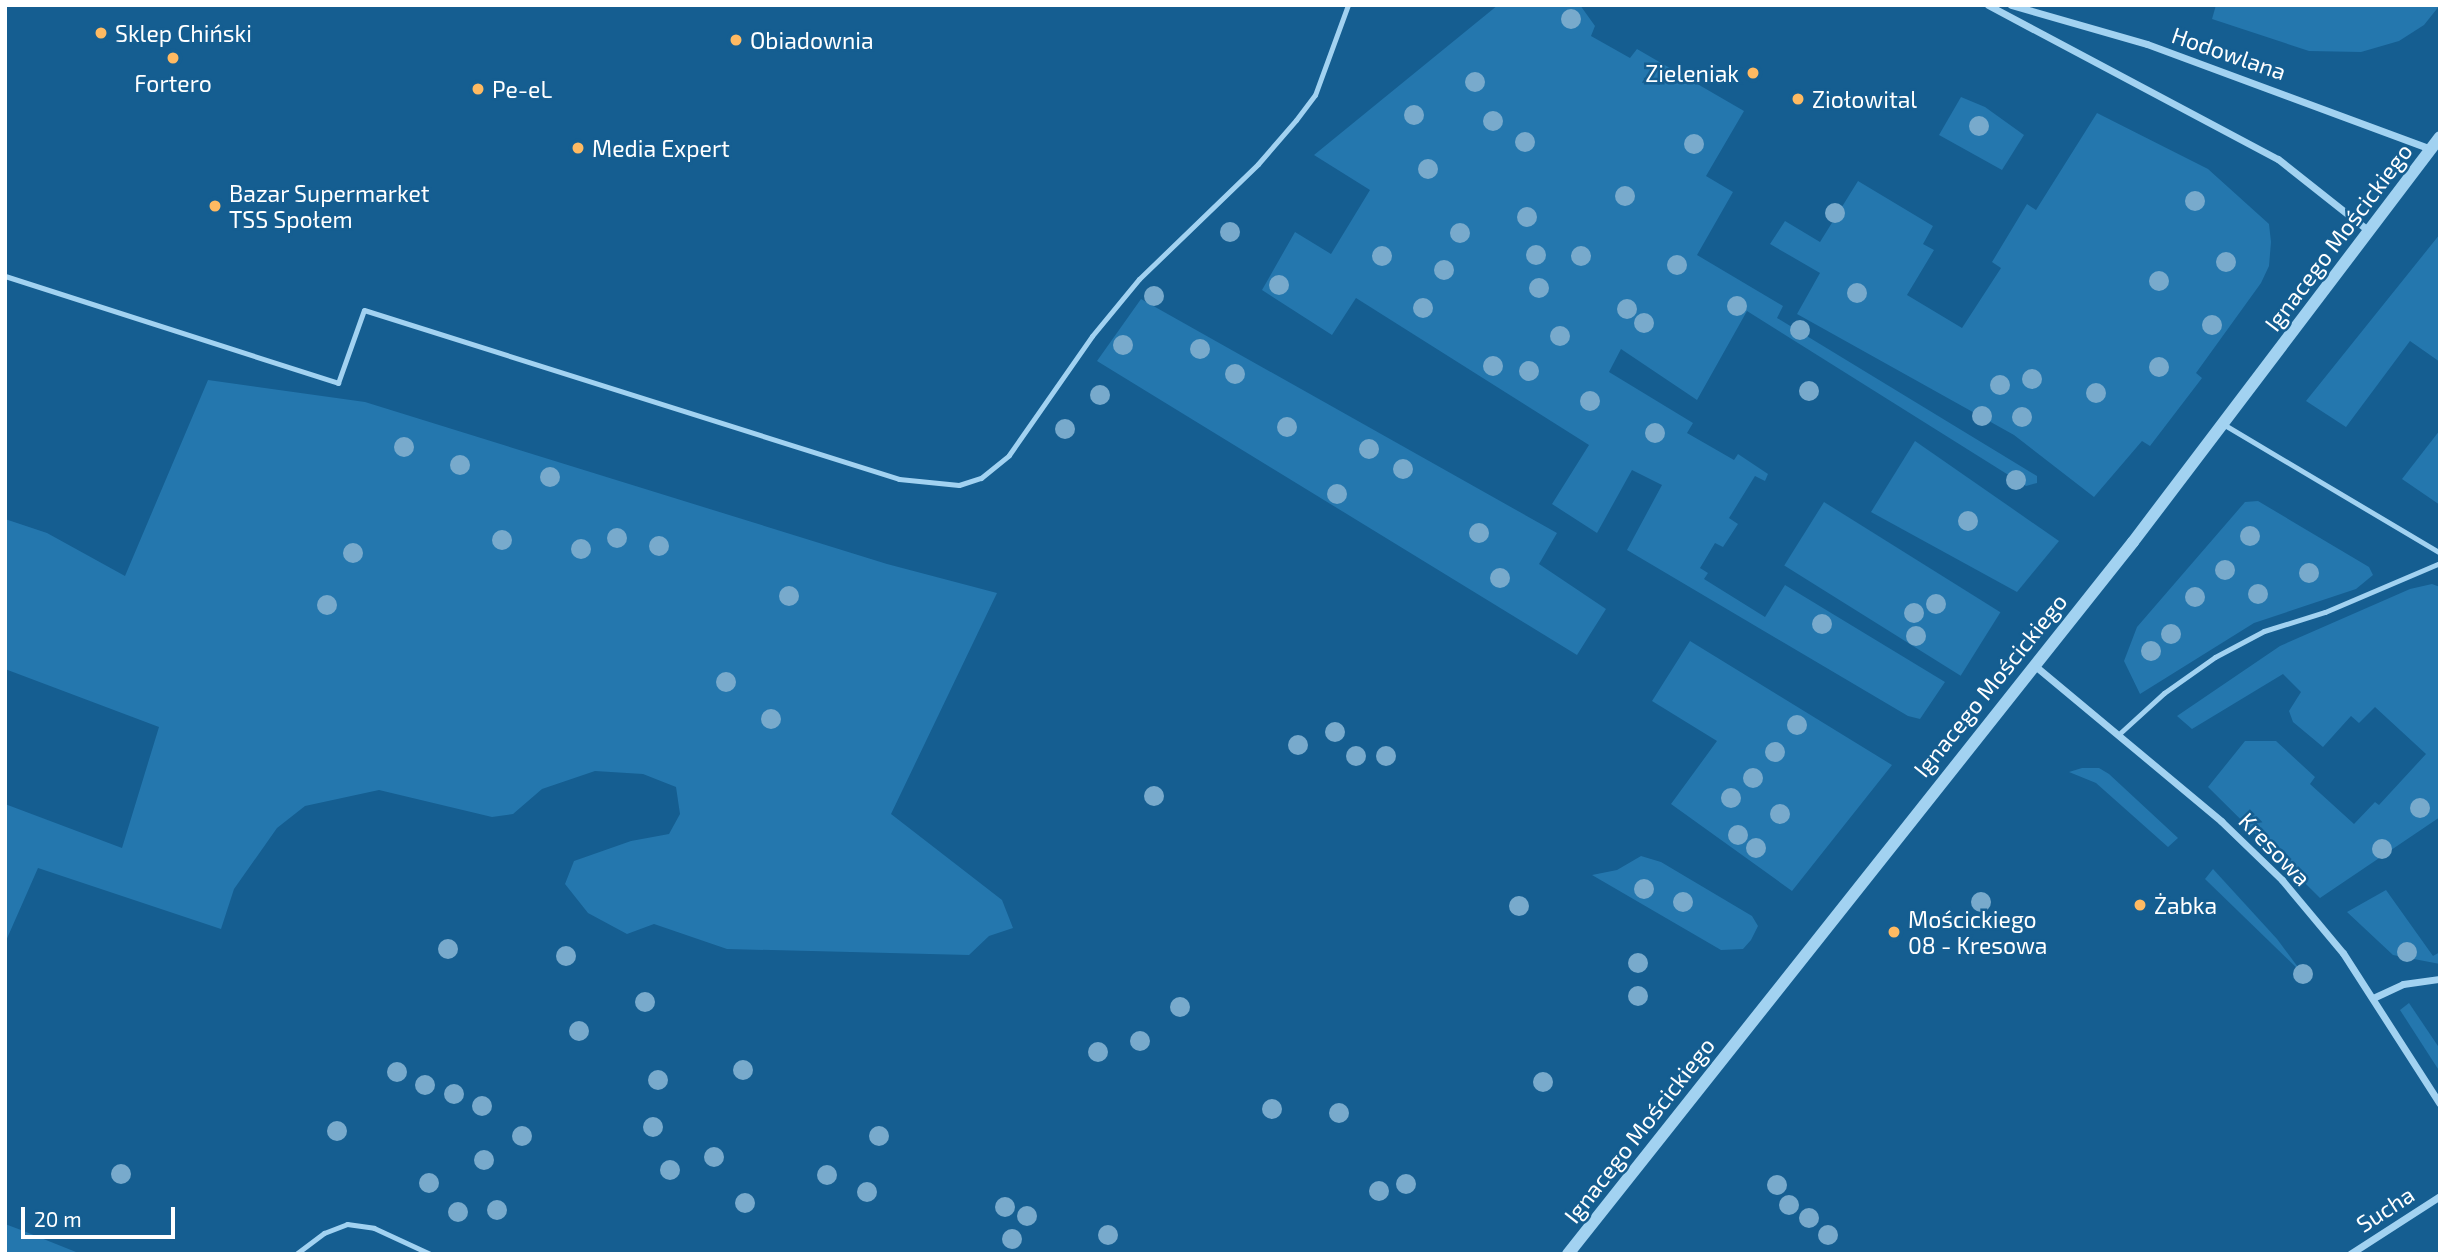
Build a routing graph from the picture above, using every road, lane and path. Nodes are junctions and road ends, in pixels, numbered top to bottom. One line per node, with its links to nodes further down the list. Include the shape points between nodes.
1 (1348, 5): 7 (lane, via 1315,95 1296,120 1139,279 1092,336 1009,455 981,478 959,485 899,479 364,310 338,383)
2 (1988, 5): 6 (street, via 2278,159)
3 (2011, 5): 5 (street, Hodowlana, via 2147,44)
4 (2440, 137): 5 (street, Ignacego Mościckiego)
5 (2431, 149): 6 (street, Ignacego Mościckiego)
6 (2369, 231): 8 (street, Ignacego Mościckiego)
7 (5, 276)
8 (2223, 424): 9 (lane); 11 (street, Ignacego Mościckiego)
9 (2440, 553)
10 (2440, 563): 12 (lane, via 2325,612 2264,631 2215,657 2164,693)
11 (2033, 664): 12 (street, Kresowa); 19 (street, Ignacego Mościckiego)
12 (2119, 734): 14 (street, Kresowa, via 2282,880 2343,953)
13 (2440, 979): 14 (street, via 2403,984)
14 (2373, 998): 15 (street, Kresowa)
15 (2440, 1104)
16 (2440, 1196): 20 (street, Sucha)
17 (296, 1254): 18 (lane, via 324,1233 347,1224 374,1228)
18 (430, 1254)
19 (1568, 1254)
20 (2350, 1254)

